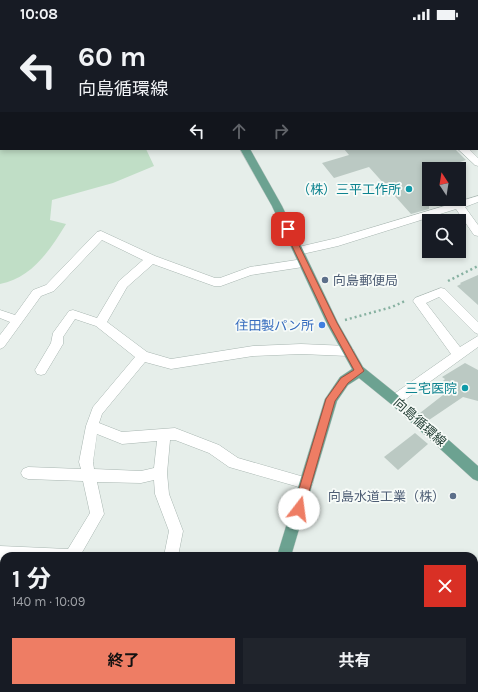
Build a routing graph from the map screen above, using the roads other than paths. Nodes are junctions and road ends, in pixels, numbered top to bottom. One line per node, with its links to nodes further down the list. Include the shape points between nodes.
1 (246, 150): 9 (main road, 向島循環線, via 264,181)
2 (464, 150): 3 (street)
3 (478, 163)
4 (478, 199): 5 (street)
5 (466, 203)
6 (455, 206): 9 (street, via 338,242)
7 (459, 206): 8 (street)
8 (478, 232)
9 (298, 251): 11 (main road, 向島循環線)
10 (151, 259): 11 (street, via 214,282 250,272); 13 (street, via 101,235 50,288 37,293); 14 (street, via 123,284)
11 (303, 263): 18 (main road, 向島循環線)
12 (0, 314): 13 (street)
13 (18, 320): 17 (street)
14 (100, 323): 20 (street); 21 (street, via 73,314 57,336 57,344)
15 (478, 329): 19 (street, via 441,292 419,301)
16 (478, 341): 19 (street)
17 (0, 344)
18 (348, 351): 20 (street, via 253,351 171,364); 22 (main road, 向島循環線)
19 (459, 355): 23 (street)
20 (143, 356): 24 (street, via 98,411)
21 (41, 370)
22 (359, 371): 23 (main road, 向島循環線); 30 (main road, via 344,381 331,399)
23 (395, 400): 28 (main road, 向島循環線)
24 (92, 426): 25 (street, via 122,438); 29 (street, via 86,462)
25 (164, 435): 27 (street); 30 (street, via 175,434 214,449 234,463)
26 (28, 473): 29 (street)
27 (160, 473): 29 (street, via 141,477); 32 (street, via 162,494 176,531)
28 (478, 474)
29 (88, 476): 31 (street, via 97,514)
30 (306, 483): 33 (main road)
31 (75, 552)
32 (172, 552)
33 (285, 552)

